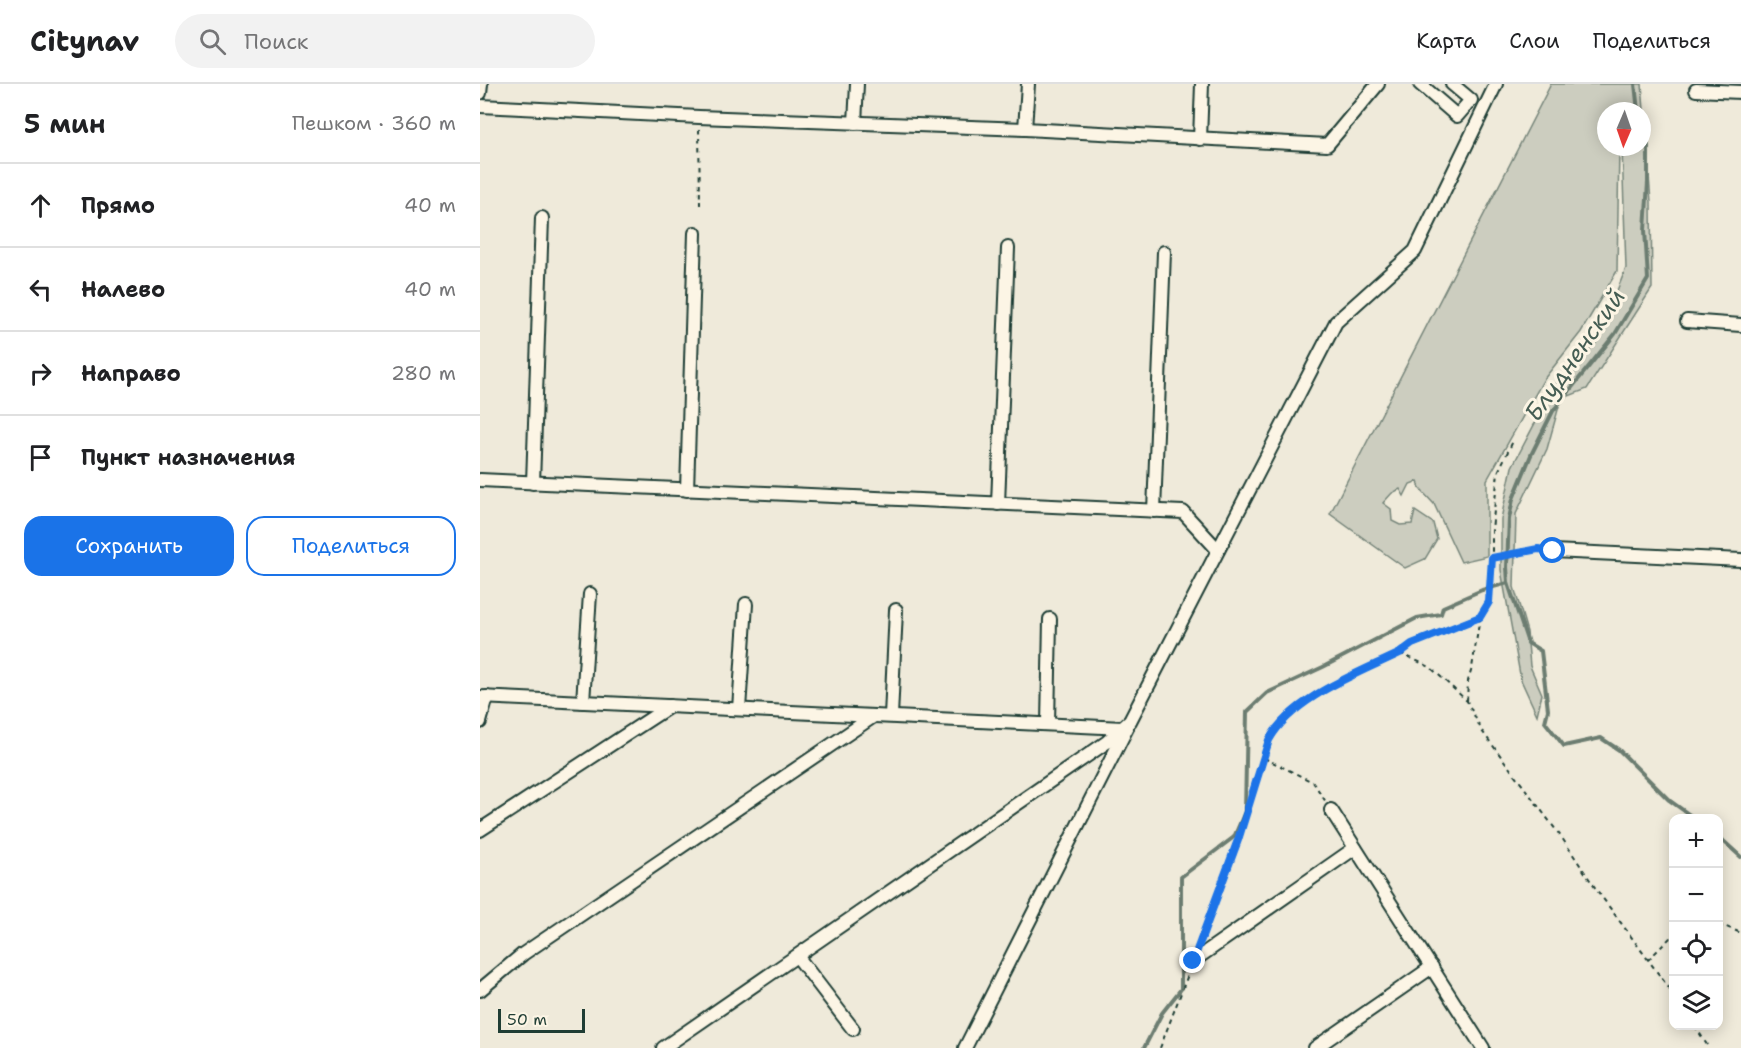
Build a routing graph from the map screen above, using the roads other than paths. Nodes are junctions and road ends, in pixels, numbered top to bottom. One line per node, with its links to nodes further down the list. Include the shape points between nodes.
1 (481, 84): 11 (street)
2 (857, 84): 13 (street)
3 (1028, 84): 14 (street)
4 (1202, 84): 15 (street)
5 (1378, 84): 15 (street, via 1327,145)
6 (1420, 84): 7 (street, via 1457,116 1471,100)
7 (1452, 84)
8 (1496, 84): 27 (street, via 1415,251 1336,322)
9 (1696, 90): 10 (street)
10 (1741, 92)
11 (480, 93)
12 (480, 106): 13 (street)
13 (855, 123): 14 (street)
14 (1025, 129): 15 (street)
15 (1200, 139)
16 (542, 218): 23 (street)
17 (695, 233): 24 (street)
18 (1008, 248): 25 (street)
19 (1164, 252): 26 (street)
20 (1686, 321): 21 (street)
21 (1741, 325)
22 (480, 480): 23 (street)
23 (533, 483): 24 (street)
24 (687, 490): 25 (street)
25 (998, 504): 26 (street)
26 (1154, 511): 27 (street, via 1183,512)
27 (1218, 550): 42 (street)
28 (1553, 551): 29 (street)
29 (1741, 560)
30 (590, 594): 35 (street)
31 (746, 604): 37 (street)
32 (896, 610): 39 (street)
33 (1050, 619): 41 (street)
34 (483, 697): 35 (street); 40 (street)
35 (583, 702): 36 (street)
36 (670, 706): 37 (street); 44 (street)
37 (739, 709): 38 (street)
38 (874, 716): 39 (street); 49 (street, via 523,954)
39 (891, 716): 41 (street)
40 (480, 722)
41 (1048, 724): 42 (street)
42 (1127, 724): 46 (street, via 1107,742); 52 (street)
43 (1331, 810): 45 (street)
44 (480, 830)
45 (1355, 848): 47 (street); 48 (street)
46 (797, 956): 50 (street); 51 (street)
47 (1193, 961)
48 (1432, 967): 53 (street); 54 (street)
49 (480, 990)
50 (853, 1029)
51 (669, 1047)
52 (965, 1048)
53 (1315, 1048)
54 (1484, 1048)

